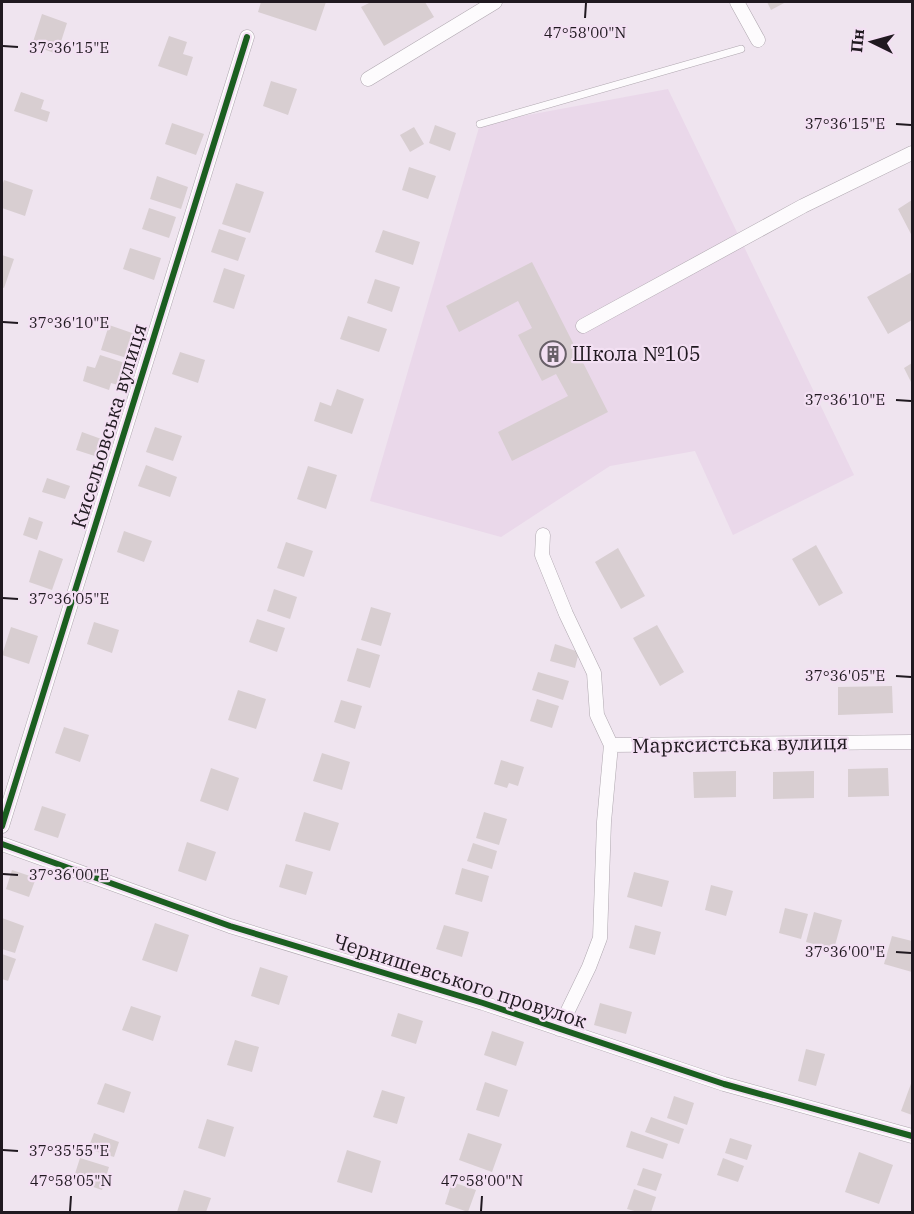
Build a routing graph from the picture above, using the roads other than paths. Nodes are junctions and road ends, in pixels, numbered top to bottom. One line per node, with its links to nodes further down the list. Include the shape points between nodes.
1 (495, 2): 6 (street)
2 (737, 2): 4 (street)
3 (247, 37): 13 (street, Кисельовська вулиця)
4 (758, 40)
5 (741, 49): 7 (lane)
6 (368, 80)
7 (480, 124)
8 (912, 153): 9 (street, via 803,206)
9 (583, 326)
10 (543, 535): 12 (street, Марксистська вулиця, via 542,555 594,673 597,715)
11 (912, 742): 12 (street, Марксистська вулиця)
12 (611, 745): 15 (street, via 600,938)
13 (2, 826)
14 (2, 844): 15 (street, Чернишевського провулок, via 230,926)
15 (559, 1029): 16 (street, Чернишевського провулок, via 724,1084)
16 (912, 1136)

